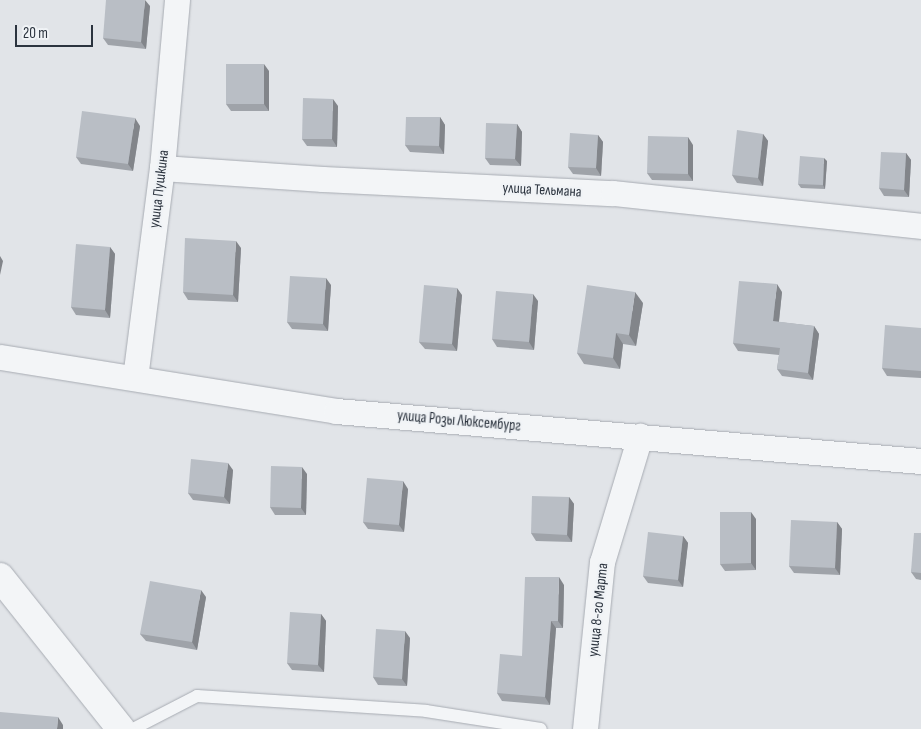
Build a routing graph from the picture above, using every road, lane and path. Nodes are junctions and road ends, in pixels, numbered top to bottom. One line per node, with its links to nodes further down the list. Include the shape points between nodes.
1 (177, 0): 2 (street, улица Пушкина)
2 (162, 168): 3 (street, улица Тельмана, via 613,193); 5 (street, улица Пушкина)
3 (921, 226)
4 (0, 357): 5 (street, улица Розы Люксембург)
5 (135, 378): 6 (street, улица Розы Люксембург, via 336,411)
6 (640, 436): 7 (street, улица Розы Люксембург); 13 (street, улица 8-го Марта, via 602,562)
7 (921, 461)
8 (0, 577): 9 (street)
9 (13, 604): 10 (street)
10 (121, 729)
11 (133, 729): 12 (lane, via 197,696 426,711)
12 (541, 729)
13 (585, 729)

